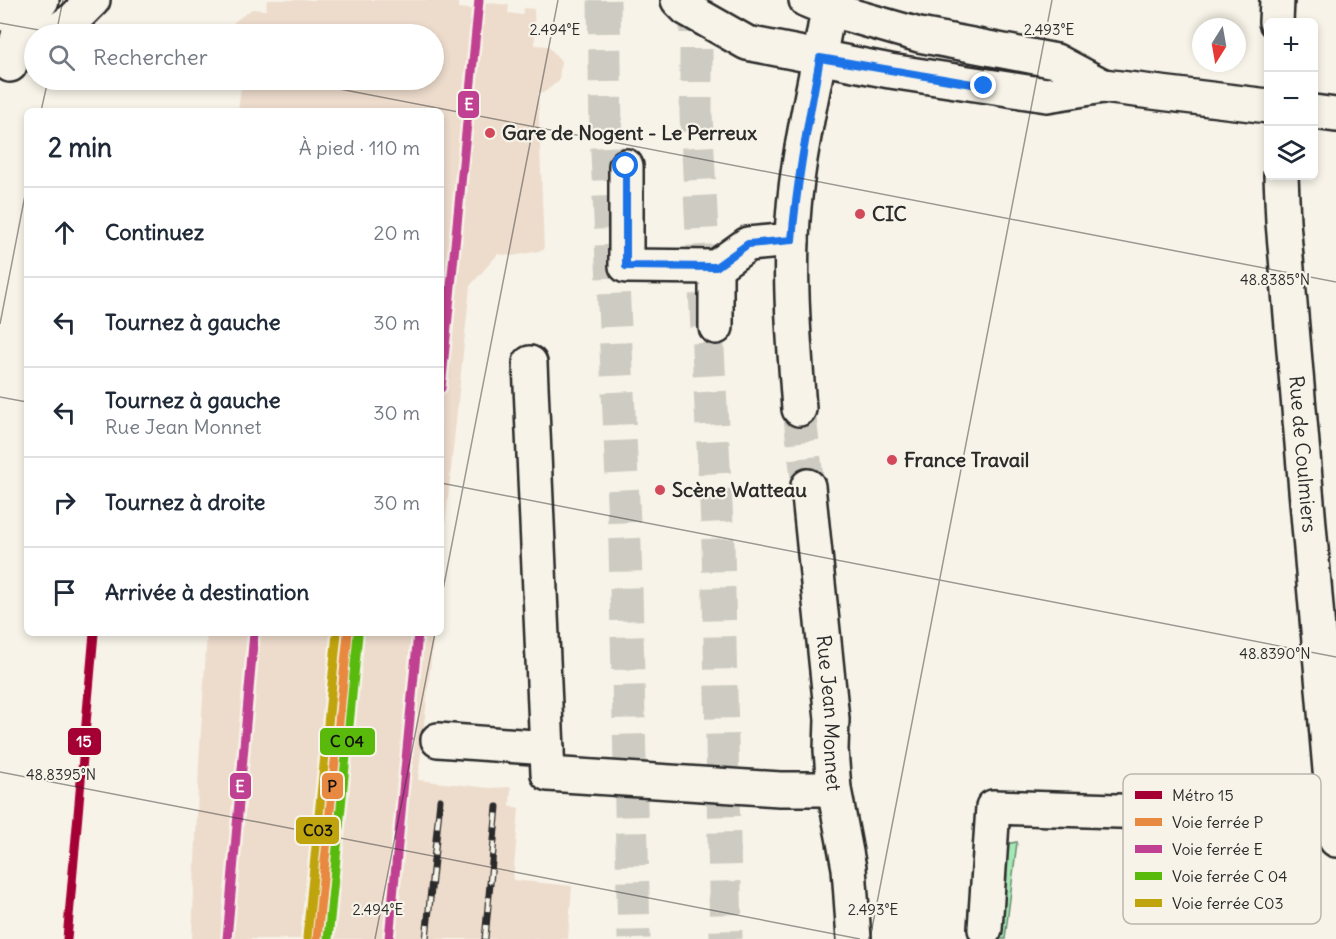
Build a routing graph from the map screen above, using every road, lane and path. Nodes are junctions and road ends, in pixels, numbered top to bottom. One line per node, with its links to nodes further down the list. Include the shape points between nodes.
1 (14, 0): 7 (street)
2 (42, 0): 9 (street)
3 (93, 0): 10 (street)
4 (678, 0): 12 (street, via 747,43)
5 (1277, 0): 8 (street)
6 (817, 4): 12 (street); 14 (street, via 919,35 1056,62)
7 (0, 14)
8 (1276, 18)
9 (25, 24)
10 (67, 24)
11 (24, 25): 13 (street, via 19,32)
12 (820, 58): 14 (street, via 1047,95); 20 (street, via 796,191)
13 (15, 60)
14 (1103, 86): 15 (street)
15 (1264, 105)
16 (1318, 113): 17 (street)
17 (1336, 115)
18 (626, 166): 21 (street, via 626,266)
19 (1281, 180): 30 (street, Rue de Coulmiers)
20 (792, 240): 21 (street, via 748,244); 24 (street, via 794,349)
21 (716, 267): 22 (street)
22 (716, 327)
23 (530, 363): 27 (street)
24 (800, 410)
25 (808, 486): 28 (street, Rue Jean Monnet, via 832,719)
26 (438, 740): 27 (street)
27 (547, 748): 28 (street, via 548,774)
28 (834, 789): 32 (street, Rue Jean Monnet, via 849,868)
29 (1123, 815): 31 (street, via 993,807)
30 (1335, 829)
31 (985, 929)
32 (854, 939)

